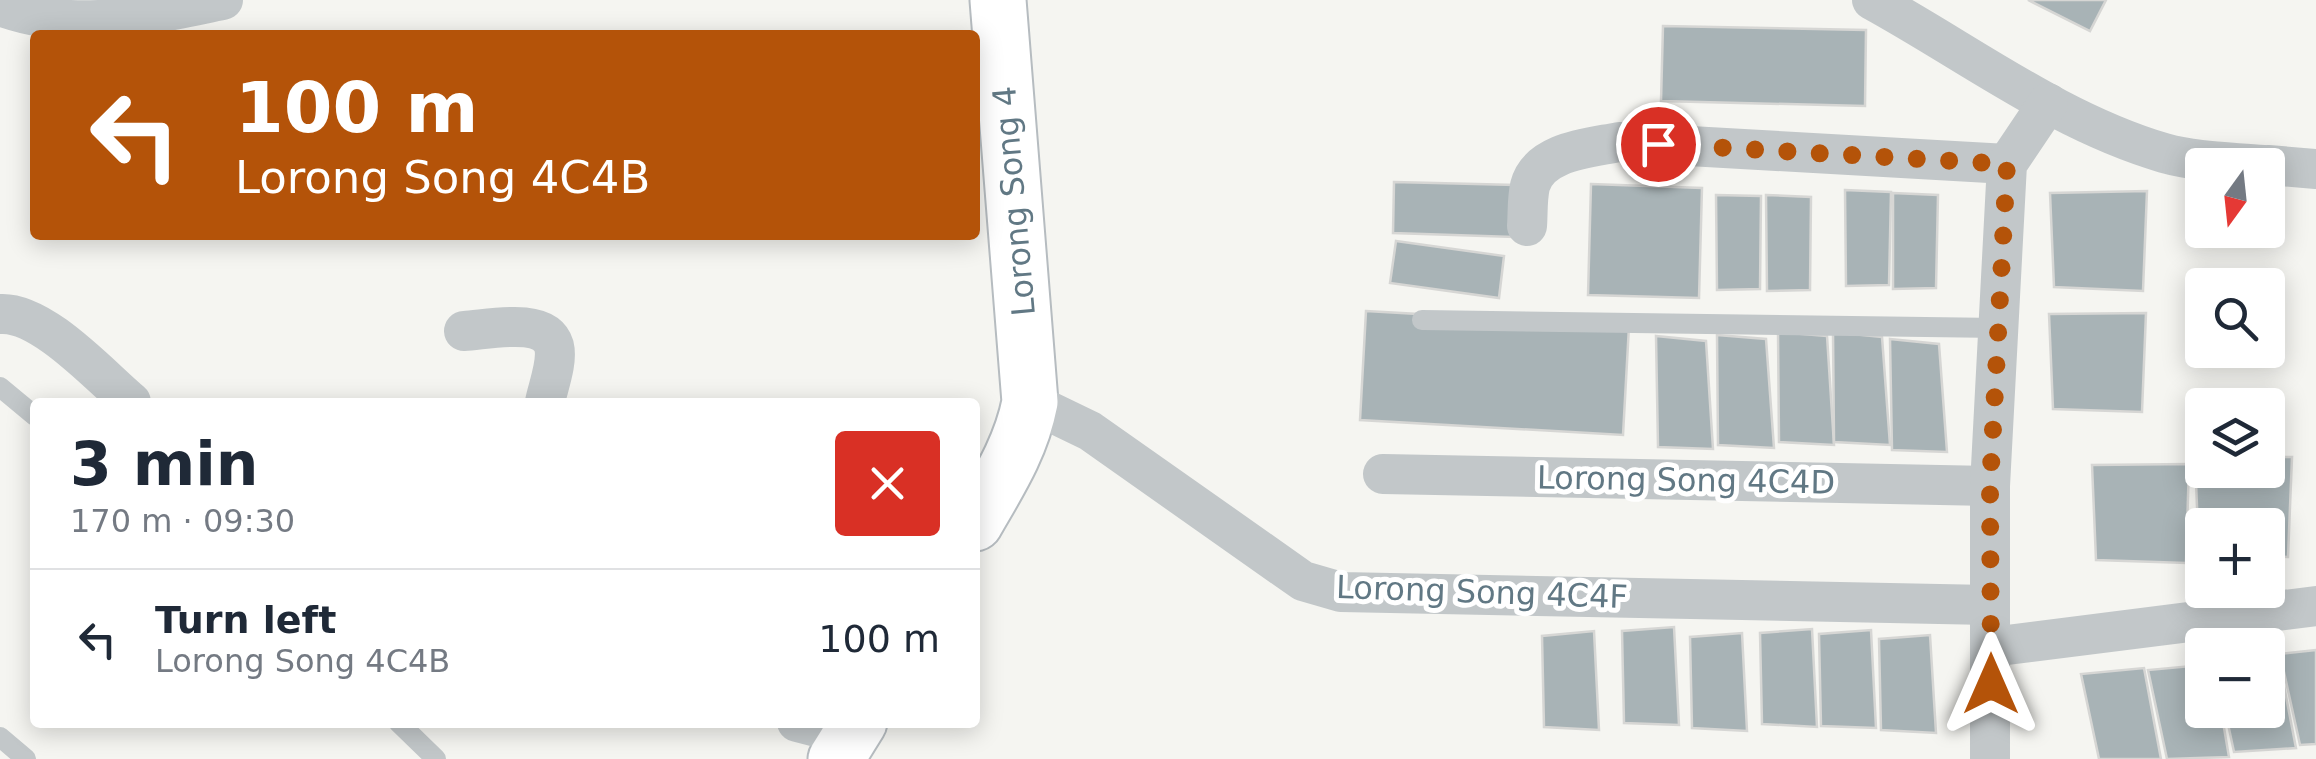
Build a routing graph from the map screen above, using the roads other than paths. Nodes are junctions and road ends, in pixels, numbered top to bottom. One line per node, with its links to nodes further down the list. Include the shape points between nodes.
1 (223, 0): 4 (street, via 97,22)
2 (998, 0): 18 (street, Lorong Song 4)
3 (1877, 1): 5 (street)
4 (0, 6)
5 (2048, 103): 6 (street); 7 (street)
6 (2185, 158)
7 (2007, 164): 10 (street, via 1619,142 1541,166 1529,188); 13 (street)
8 (2285, 167): 9 (street)
9 (2316, 170)
10 (1527, 226)
11 (0, 314): 16 (street, via 44,328)
12 (1422, 320): 13 (lane)
13 (1999, 328): 21 (street)
14 (464, 331): 17 (street, via 528,328 548,336 554,358)
15 (0, 387): 19 (lane)
16 (126, 398)
17 (546, 398)
18 (1030, 402): 22 (street, via 1014,456); 23 (street, Lorong Song 4C4F, via 1090,432 1303,581 1341,592)
19 (30, 412)
20 (1382, 474): 21 (street, Lorong Song 4C4D)
21 (1990, 486): 23 (street)
22 (980, 515)
23 (1989, 604): 25 (street)
24 (2316, 606): 25 (street)
25 (1991, 647): 32 (street)
26 (404, 728): 31 (lane)
27 (815, 728): 29 (street)
28 (0, 737): 30 (lane)
29 (849, 739)
30 (26, 759)
31 (436, 759)
32 (1990, 759)

